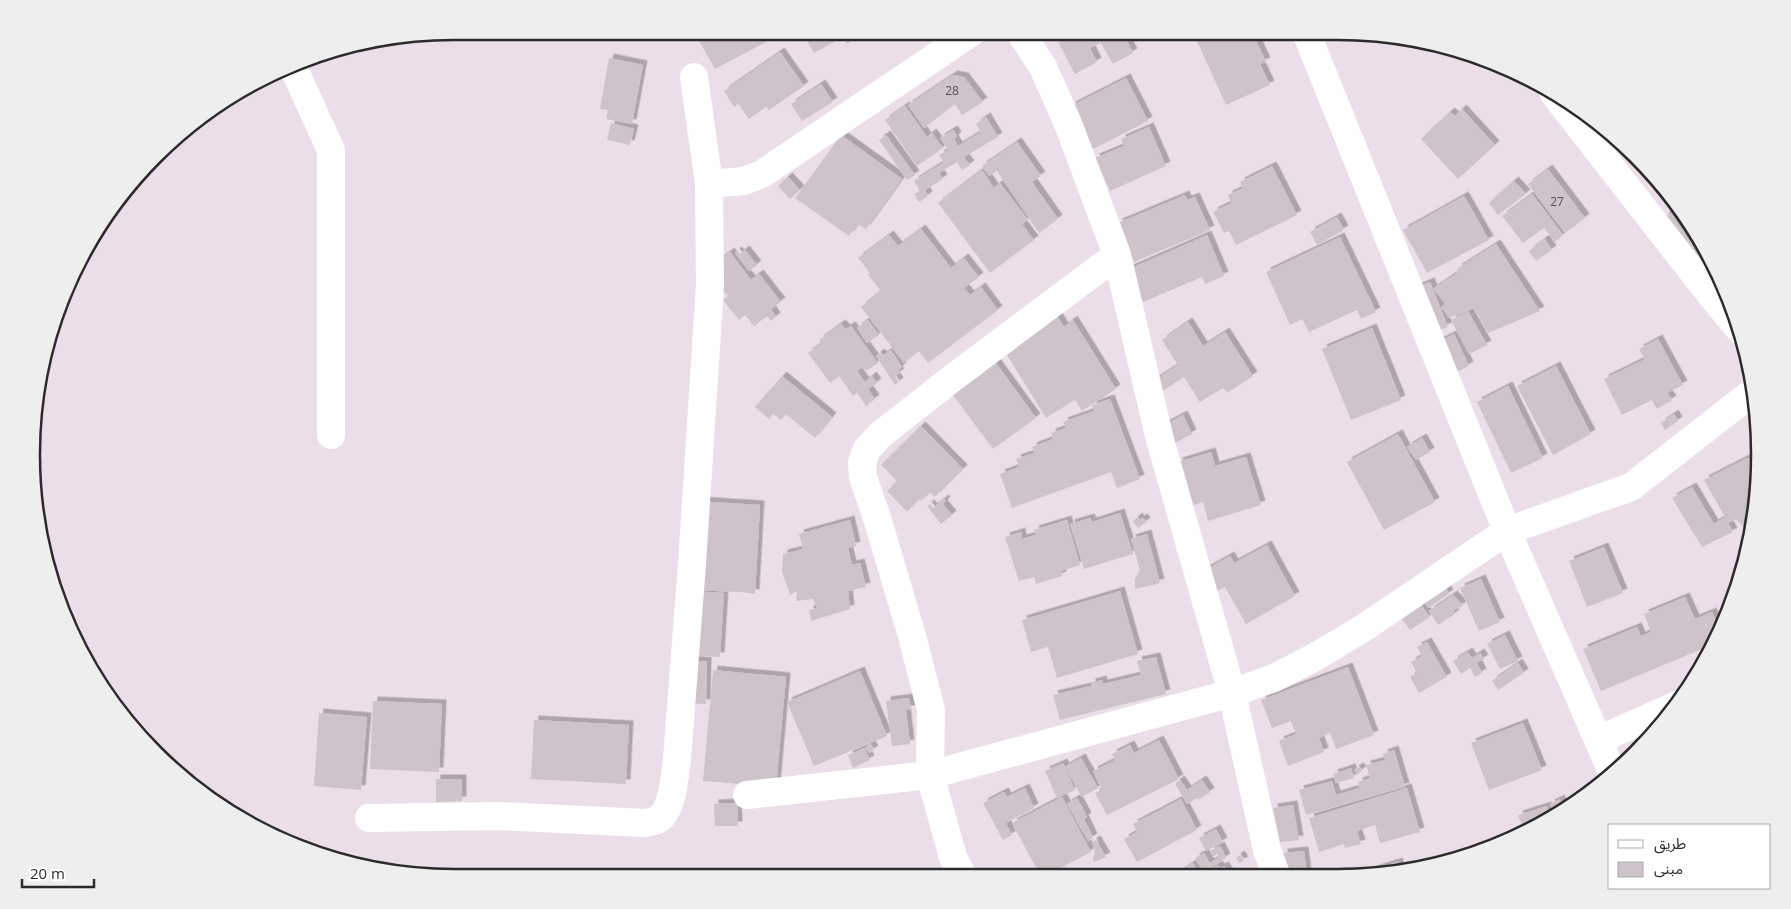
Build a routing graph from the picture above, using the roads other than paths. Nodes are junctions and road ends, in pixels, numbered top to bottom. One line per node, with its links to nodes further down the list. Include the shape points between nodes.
1 (960, 40): 7 (street, via 762,174 744,181)
2 (1025, 40): 8 (street, via 1043,67 1065,117)
3 (1309, 40): 12 (street)
4 (295, 72): 11 (street, via 331,150)
5 (694, 77): 7 (street)
6 (1566, 109): 9 (street)
7 (708, 184): 19 (street, via 710,285 692,564 676,759 667,809 654,821 644,823 500,816)
8 (1117, 255): 13 (street, via 1159,436); 17 (street, via 880,435 867,449 862,462 863,477 931,710)
9 (1726, 313)
10 (1747, 397): 12 (street, via 1631,487)
11 (330, 435)
12 (1507, 531): 13 (street, via 1315,657 1274,678); 15 (street)
13 (1232, 693): 17 (street); 21 (street, via 1267,850)
14 (1662, 711): 15 (street)
15 (1598, 740): 16 (street)
16 (1610, 766)
17 (930, 775): 18 (street); 20 (street)
18 (748, 795)
19 (369, 818)
20 (959, 869)
21 (1274, 869)

